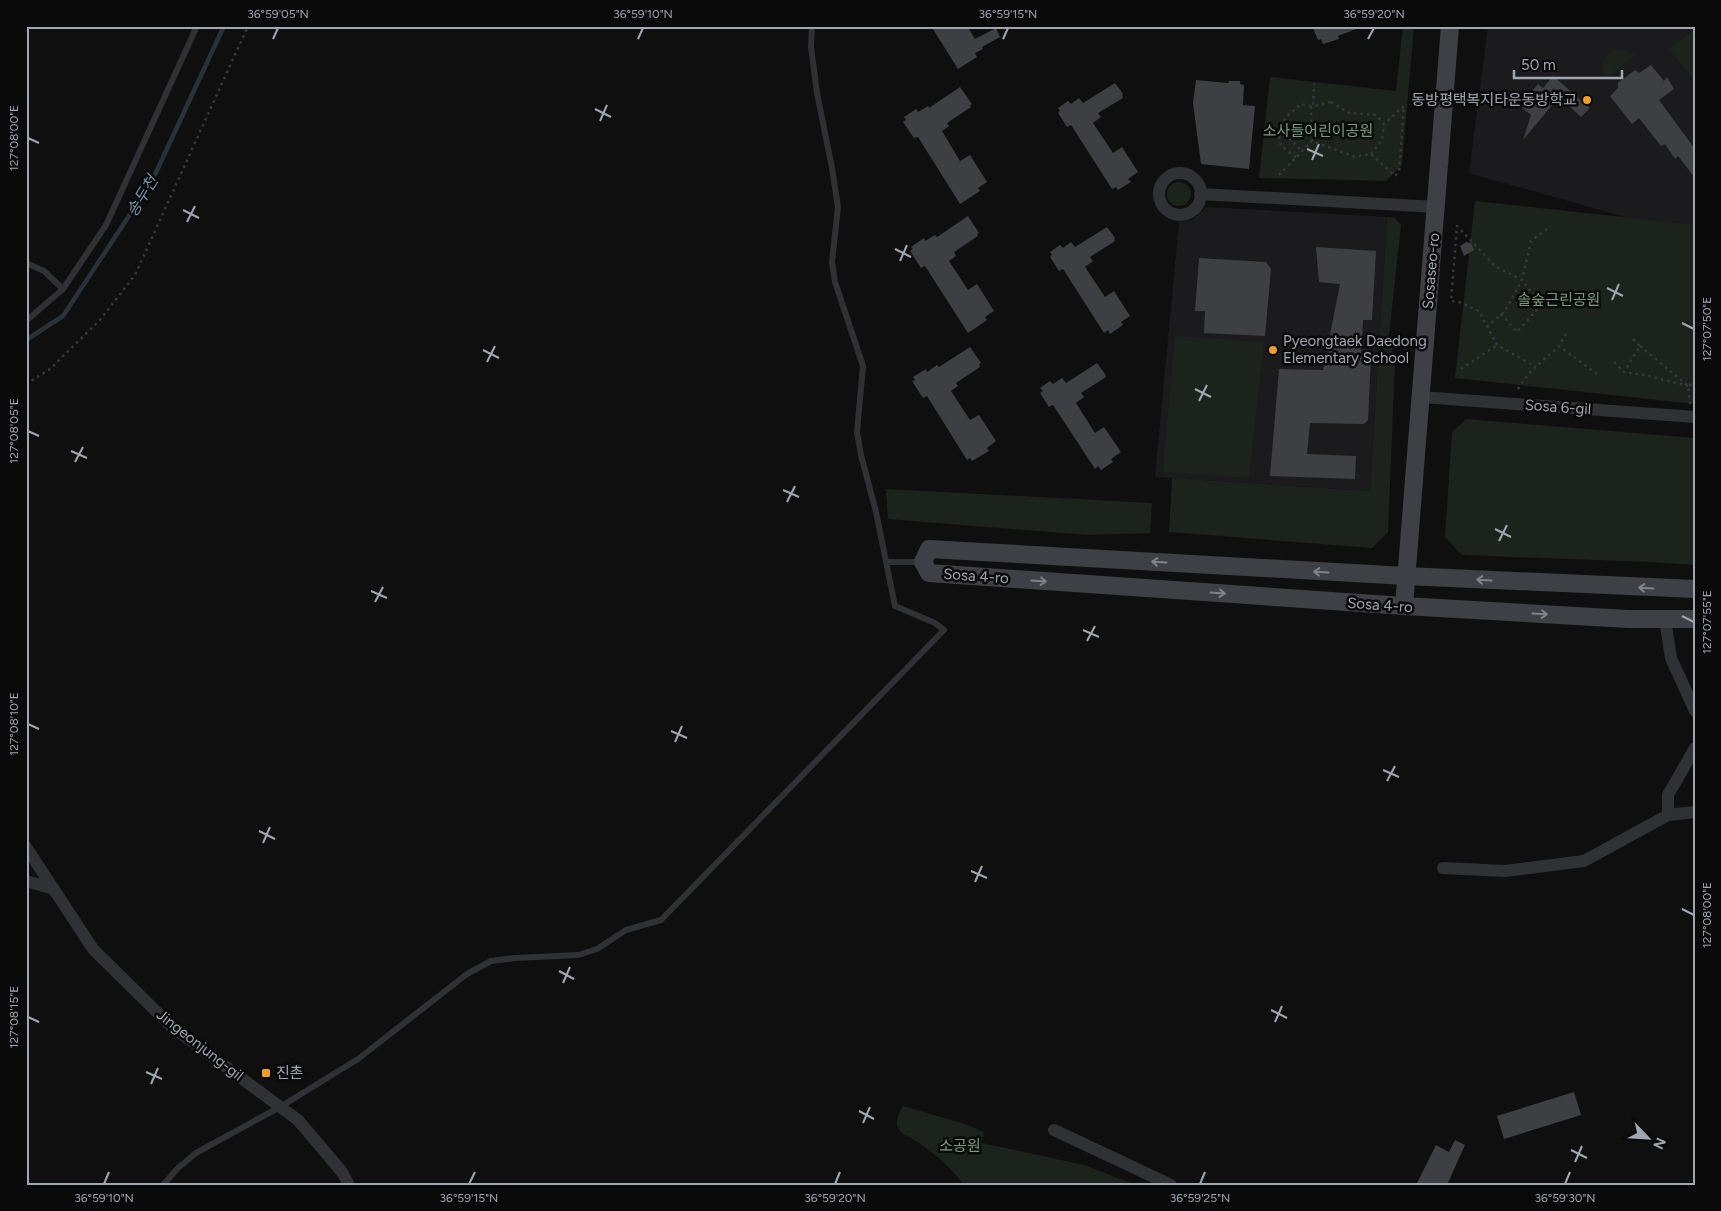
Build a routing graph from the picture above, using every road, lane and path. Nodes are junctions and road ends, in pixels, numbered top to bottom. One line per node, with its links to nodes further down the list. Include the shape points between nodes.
1 (197, 26): 19 (lane, via 106,225)
2 (248, 26): 34 (path, via 135,275 100,320 50,369)
3 (812, 26): 54 (lane, via 811,47 817,93 838,207 832,262 835,282 863,366 857,432 861,455 895,606 944,630 661,920 626,930 597,949 578,955 491,961 467,974 358,1058)
4 (1450, 26): 15 (main road, Sosaseo-ro)
5 (1314, 84): 6 (path)
6 (1313, 107): 7 (path, via 1301,104); 8 (path, via 1331,102 1349,113 1376,115); 9 (path)
7 (1285, 119): 10 (path, via 1289,138); 12 (path, via 1278,131 1281,146)
8 (1384, 124): 11 (path, via 1382,140); 11 (path, via 1404,106 1399,172 1395,176)
9 (1312, 141): 10 (path); 11 (path, via 1355,157)
10 (1302, 152): 12 (path)
11 (1371, 154)
12 (1296, 157): 13 (path)
13 (1279, 175)
14 (1200, 194): 15 (street)
15 (1436, 207): 37 (main road, Sosaseo-ro)
16 (1551, 226): 18 (path, via 1531,241)
17 (26, 263): 19 (lane, via 44,271)
18 (1522, 280): 20 (path); 20 (path, via 1541,305 1517,332); 22 (path, via 1495,266 1457,226 1451,301 1479,311)
19 (63, 290): 21 (lane)
20 (1501, 314): 22 (path)
21 (26, 321)
22 (1487, 327): 25 (path)
23 (1566, 334): 26 (path)
24 (1633, 339): 27 (path)
25 (1497, 345): 29 (path); 30 (path)
26 (1559, 346): 29 (path); 32 (path)
27 (1640, 346): 31 (path); 35 (path)
28 (1614, 362): 31 (path)
29 (1536, 367): 36 (path)
30 (1462, 369)
31 (1624, 372): 35 (path)
32 (1597, 374)
33 (1695, 382): 35 (path)
34 (26, 384)
35 (1688, 386): 38 (path)
36 (1518, 389)
37 (1421, 397): 38 (street, Sosa 6-gil); 41 (main road, Sosaseo-ro)
38 (1692, 414)
39 (889, 562): 40 (lane)
40 (923, 562): 41 (main road, Sosa 4-ro, one-way to 40, via 929,549); 43 (main road, Sosa 4-ro, one-way to 43, via 929,573)
41 (1406, 576): 42 (main road, Sosa 4-ro, one-way to 41); 43 (main road, Sosaseo-ro)
42 (1695, 589)
43 (1404, 606): 44 (main road, Sosa 4-ro, one-way to 44)
44 (1665, 619): 45 (main road, Sosa 4-ro); 46 (street, via 1671,658)
45 (1695, 619)
46 (1695, 711)
47 (1695, 748): 49 (street, via 1668,795)
48 (1695, 812): 49 (street)
49 (1668, 815): 51 (street, via 1584,861 1505,871)
50 (26, 847): 53 (street, Jingeonjung-gil)
51 (1443, 868)
52 (26, 881): 53 (street)
53 (54, 889): 54 (street, Jingeonjung-gil, via 93,949 171,1026)
54 (280, 1107): 56 (lane, via 196,1153); 57 (street, Jingeonjung-gil, via 298,1120 342,1172)
55 (1054, 1130): 58 (street)
56 (163, 1185)
57 (349, 1185)
58 (1170, 1185)

